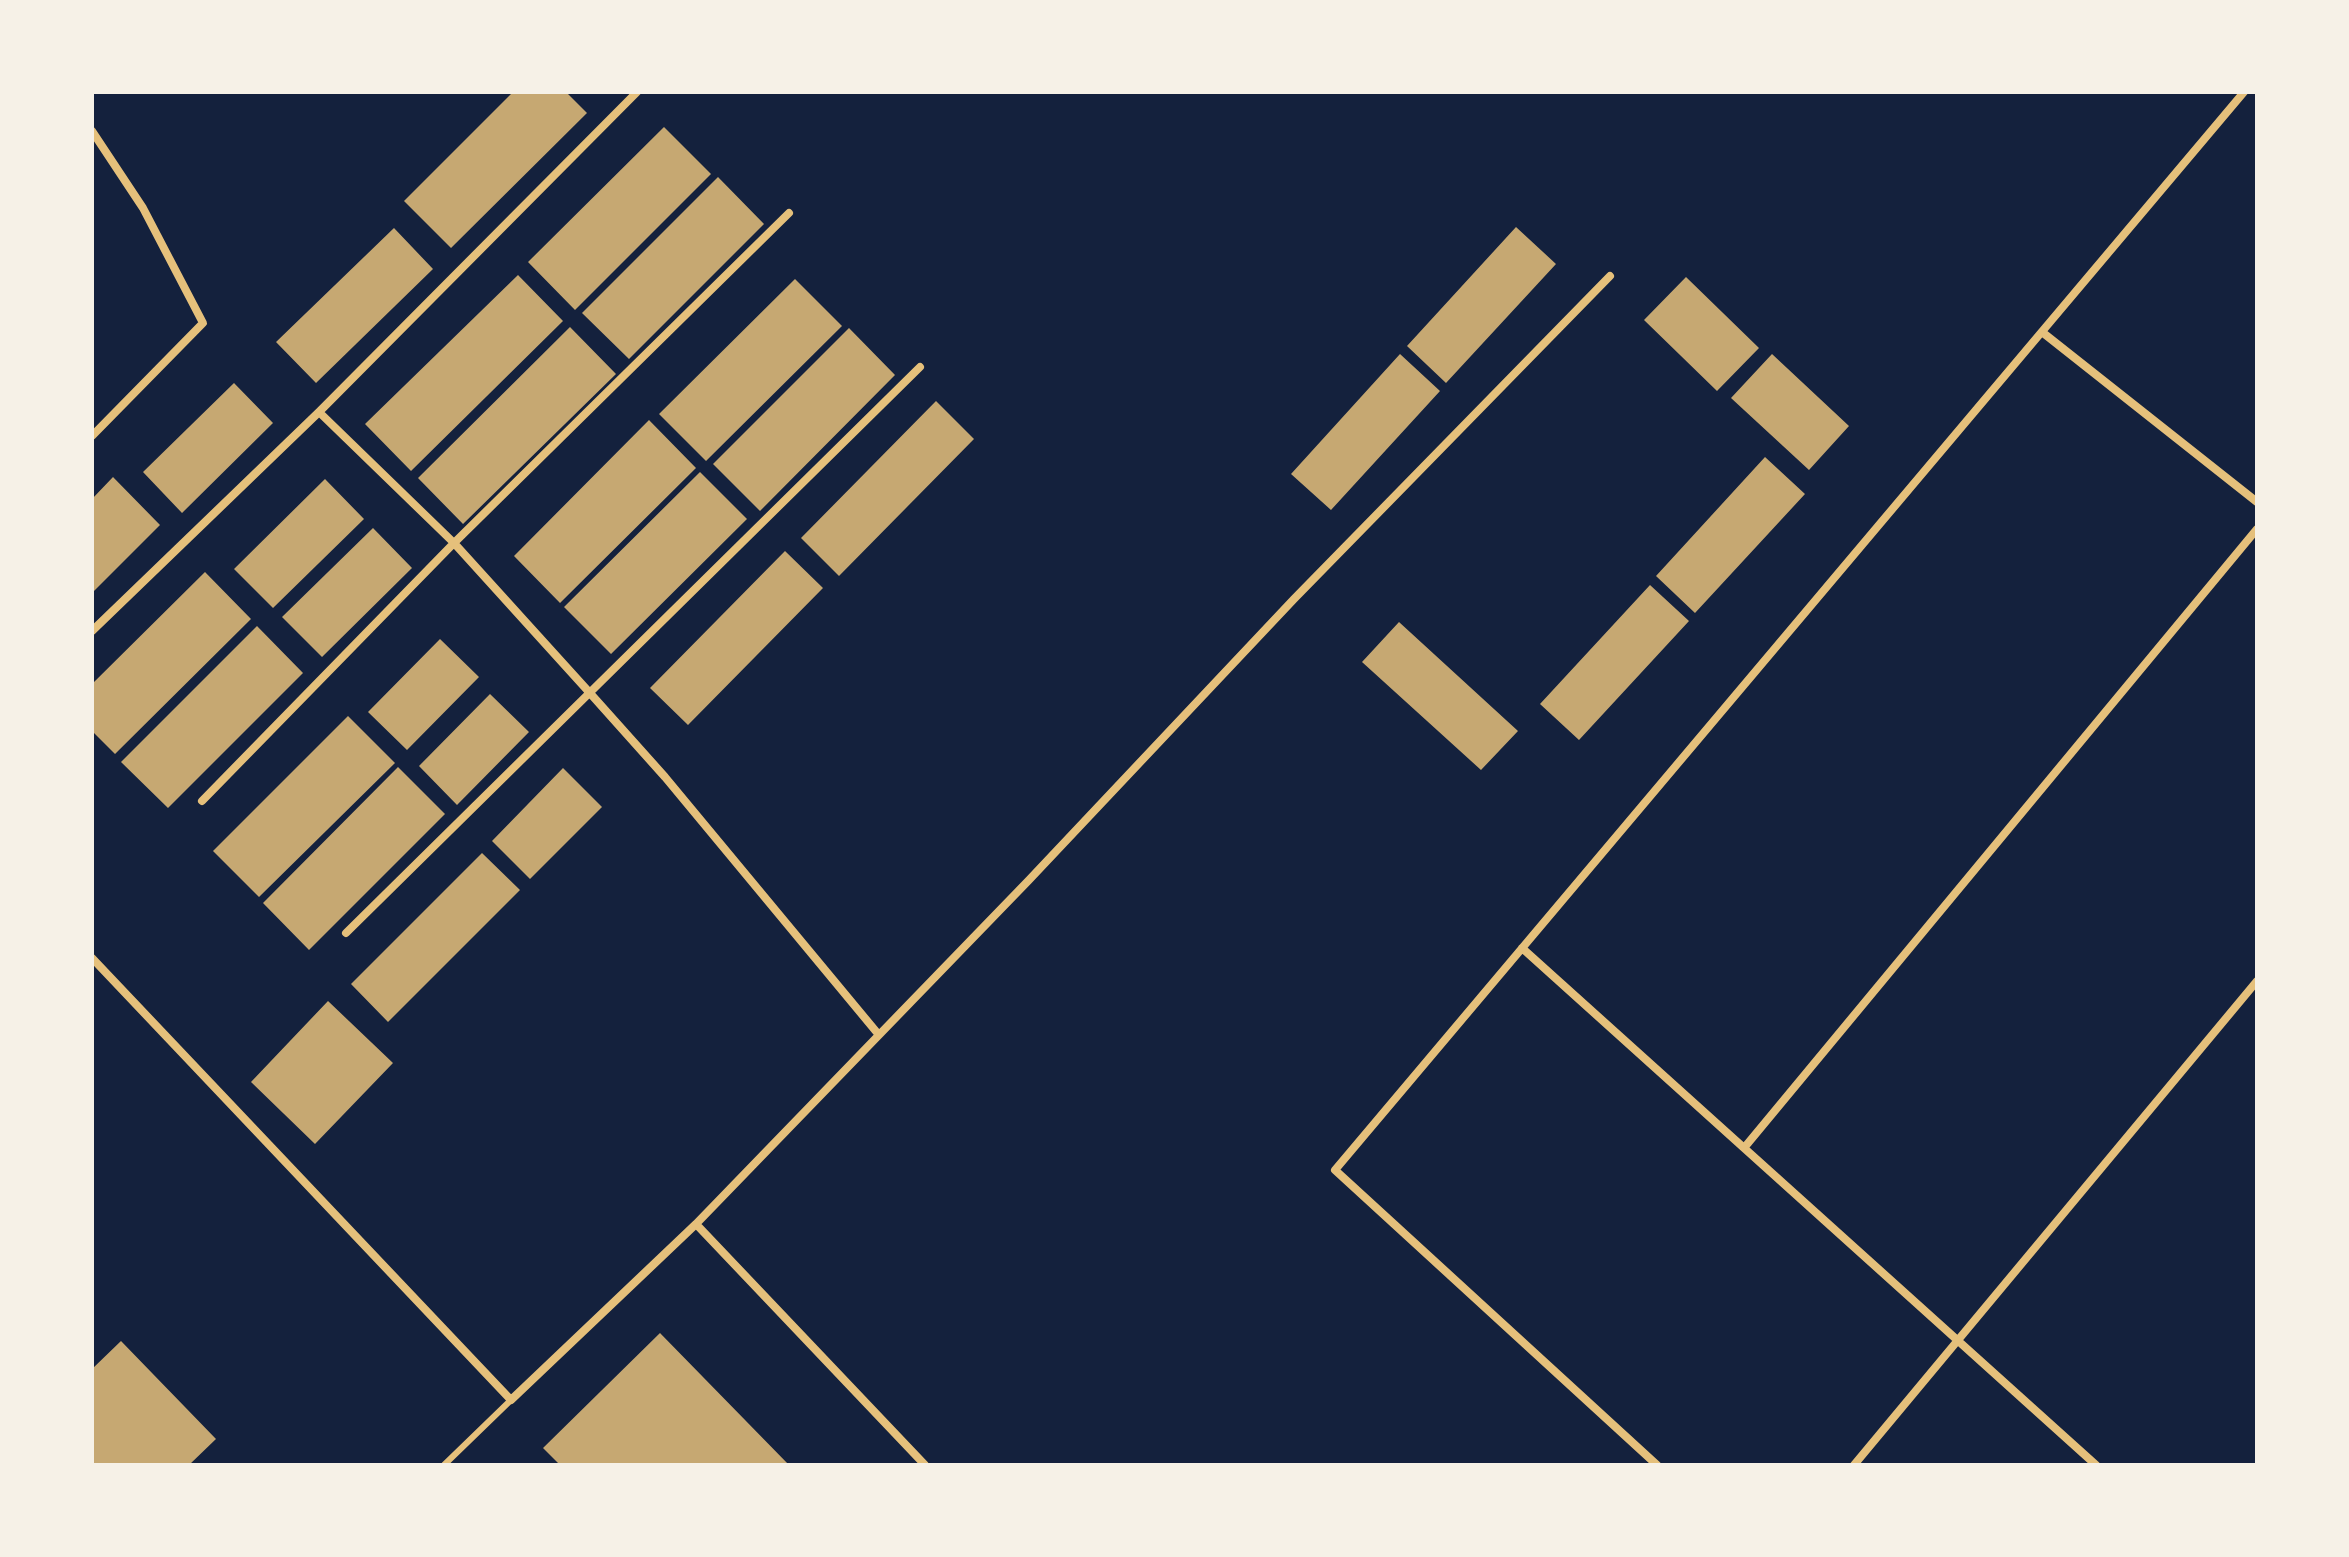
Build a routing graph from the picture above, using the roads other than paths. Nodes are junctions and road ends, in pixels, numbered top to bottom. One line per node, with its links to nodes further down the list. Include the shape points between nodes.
1 (637, 92): 8 (street)
2 (2244, 92): 6 (street)
3 (92, 131): 9 (street, via 143,208 203,323)
4 (789, 213): 12 (street)
5 (1610, 276): 20 (street)
6 (2042, 332): 10 (street); 17 (street)
7 (920, 367): 14 (street)
8 (319, 412): 12 (street); 13 (street)
9 (92, 436)
10 (2257, 502)
11 (2257, 529): 21 (street)
12 (454, 543): 14 (street); 15 (street)
13 (92, 631)
14 (589, 692): 16 (street); 20 (street)
15 (202, 801)
16 (346, 933)
17 (1522, 948): 21 (street); 27 (street, via 1335,1170)
18 (92, 958): 24 (street)
19 (2257, 981): 23 (street)
20 (879, 1035): 22 (street)
21 (1744, 1148): 23 (street)
22 (696, 1224): 24 (street); 26 (street)
23 (1959, 1341): 28 (street); 29 (street)
24 (511, 1400): 25 (lane)
25 (444, 1465)
26 (925, 1465)
27 (1657, 1465)
28 (1854, 1465)
29 (2096, 1465)

